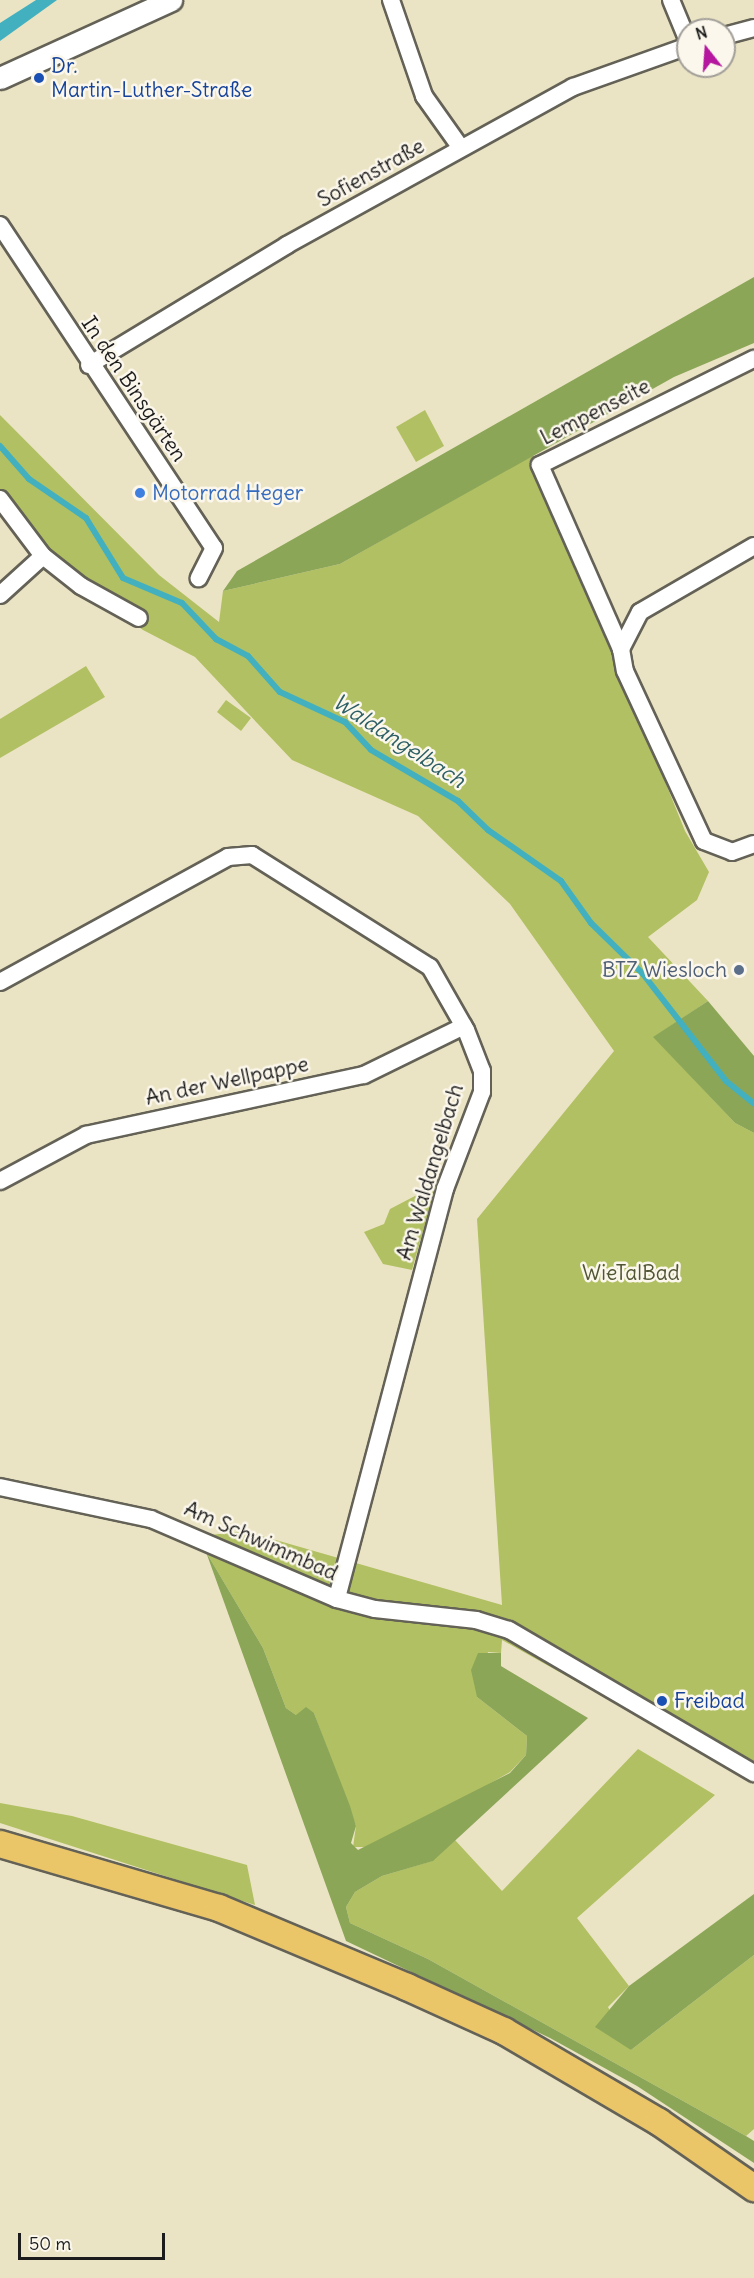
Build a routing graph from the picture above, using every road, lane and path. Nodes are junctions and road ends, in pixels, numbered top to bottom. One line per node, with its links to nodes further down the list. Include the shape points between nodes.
1 (171, 0): 8 (street)
2 (391, 0): 9 (street, via 424,96)
3 (671, 0): 4 (street)
4 (678, 18)
5 (754, 28): 6 (street)
6 (736, 33)
7 (676, 50): 9 (street, Sofienstraße, via 573,87)
8 (0, 78)
9 (461, 148): 12 (street, Sofienstraße, via 155,321)
10 (0, 225): 12 (street, In den Binsgärten)
11 (754, 358): 19 (street, Lempenseite, via 540,465)
12 (89, 364): 16 (street, In den Binsgärten, via 214,548)
13 (0, 499): 15 (street)
14 (754, 546): 19 (street, via 640,612)
15 (43, 556): 17 (street); 18 (street, via 81,586)
16 (199, 578)
17 (0, 595)
18 (140, 618)
19 (621, 650): 20 (street, Lempenseite, via 625,671 704,841 732,852)
20 (754, 844)
21 (0, 982): 22 (street, Am Waldangelbach, via 228,857 243,855 263,860 418,958 436,976)
22 (464, 1026): 23 (street, An der Wellpappe, via 364,1075 86,1135); 25 (street, Am Waldangelbach, via 482,1071 482,1092 445,1189)
23 (0, 1181)
24 (0, 1486): 25 (street, Am Schwimmbad, via 151,1519)
25 (338, 1599): 26 (street, Am Schwimmbad, via 476,1620 509,1630)
26 (754, 1773)
27 (0, 1844): 28 (main road, via 219,1908 504,2031 659,2122)
28 (754, 2188)

